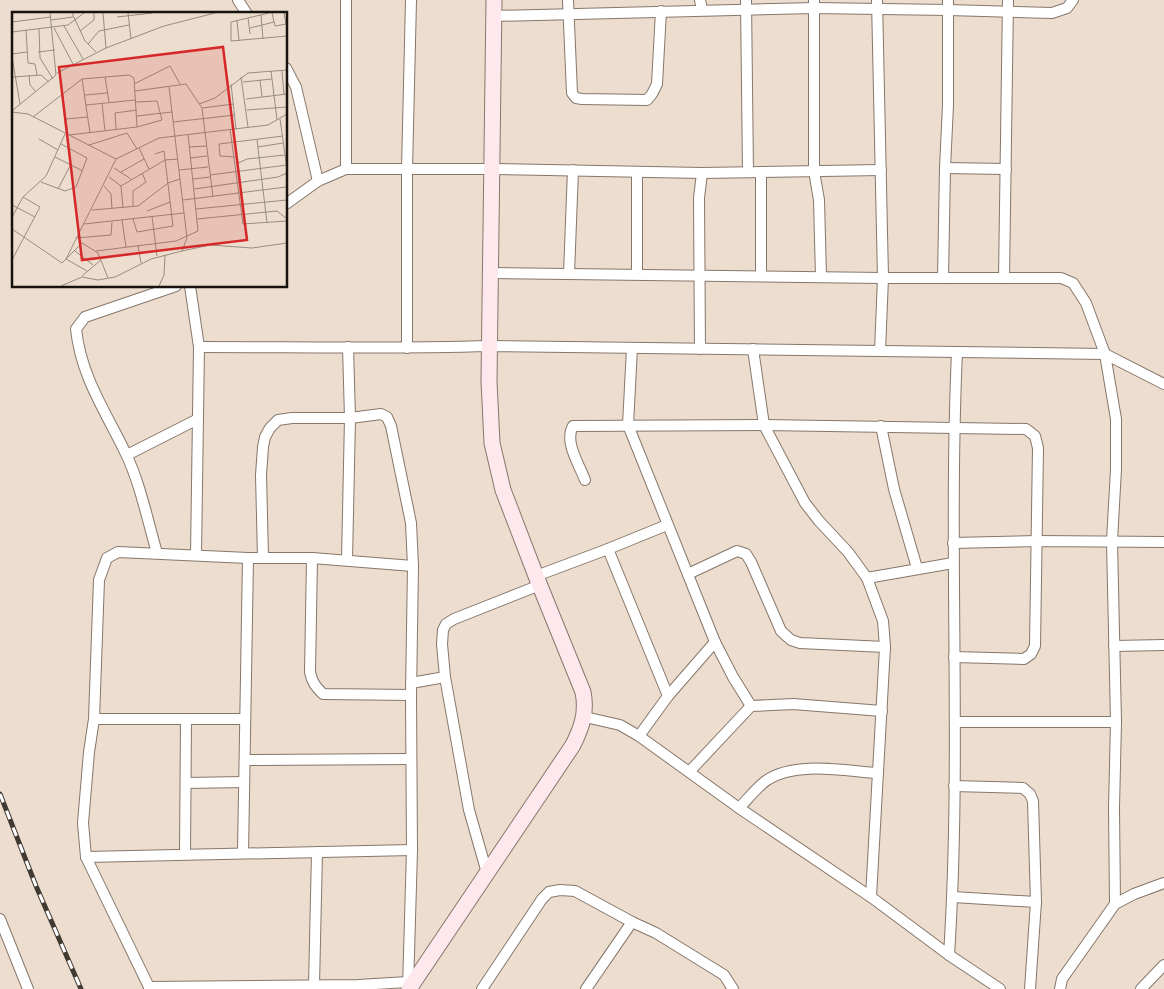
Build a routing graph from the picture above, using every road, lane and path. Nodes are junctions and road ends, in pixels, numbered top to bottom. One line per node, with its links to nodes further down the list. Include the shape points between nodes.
1 (238, 0): 13 (street)
2 (346, 0): 21 (street)
3 (411, 0): 19 (street)
4 (494, 0): 17 (main road)
5 (568, 0): 16 (street)
6 (1008, 0): 15 (street)
7 (1073, 0): 15 (street, via 1067,8 1052,13)
8 (746, 4): 9 (street); 11 (street); 28 (street)
9 (814, 4): 10 (street); 26 (street)
10 (877, 4): 12 (street); 25 (street)
11 (701, 5): 14 (street)
12 (948, 5): 15 (street); 20 (street)
13 (246, 12)
14 (662, 12): 16 (street); 16 (street, via 656,84 647,100 576,98 572,93)
15 (1008, 13): 23 (street)
16 (568, 15): 17 (street)
17 (494, 16): 22 (main road)
18 (288, 72): 31 (street, via 296,87)
19 (407, 168): 21 (street); 22 (street); 47 (street)
20 (945, 168): 23 (street); 40 (street)
21 (346, 169): 31 (street)
22 (492, 169): 24 (street); 33 (main road)
23 (1006, 169): 41 (street)
24 (573, 170): 27 (street); 34 (street)
25 (881, 170): 26 (street); 39 (street)
26 (814, 171): 29 (street); 38 (street, via 819,200)
27 (637, 172): 30 (street); 35 (street)
28 (748, 172): 29 (street); 30 (street)
29 (761, 172): 37 (street)
30 (702, 174): 36 (street)
31 (318, 181): 32 (street)
32 (288, 203)
33 (492, 273): 34 (street); 44 (main road)
34 (569, 274): 35 (street)
35 (637, 274): 36 (street)
36 (699, 275): 37 (street); 49 (street)
37 (761, 276): 38 (street)
38 (821, 277): 39 (street)
39 (883, 278): 40 (street); 51 (street)
40 (944, 278): 41 (street)
41 (1004, 278): 53 (street, via 1061,278 1073,283 1086,303)
42 (170, 288): 61 (street, via 85,317 76,329 77,342 94,394)
43 (190, 288): 45 (street)
44 (490, 346): 47 (street); 48 (street); 80 (main road, via 490,412 497,467)
45 (199, 347): 46 (street); 56 (street)
46 (348, 347): 47 (street); 55 (street)
47 (407, 348)
48 (632, 348): 49 (street); 57 (street)
49 (700, 349): 50 (street)
50 (753, 350): 51 (street); 58 (street)
51 (880, 351): 52 (street)
52 (957, 352): 53 (street); 60 (street)
53 (1105, 354): 54 (street); 65 (street, via 1116,419)
54 (1164, 384)
55 (350, 418): 71 (street, via 278,420 270,428 262,457); 74 (street); 76 (street, via 381,414 387,417 391,426 411,523)
56 (198, 419): 61 (street); 70 (street)
57 (628, 425): 58 (street); 62 (street, via 573,426 570,440); 63 (street)
58 (764, 425): 59 (street); 79 (street, via 805,503)
59 (881, 426): 60 (street); 77 (street, via 894,489)
60 (954, 427): 64 (street, via 1026,429 1035,436 1038,448); 67 (street)
61 (127, 455): 69 (street)
62 (585, 480)
63 (667, 524): 68 (street); 78 (street)
64 (1037, 541): 65 (street); 67 (street); 85 (street, via 1035,646 1031,654 1024,659)
65 (1112, 542): 66 (street); 83 (street)
66 (1164, 542)
67 (953, 543): 75 (street)
68 (608, 549): 80 (street); 89 (street)
69 (157, 553): 70 (street); 94 (street, via 118,552 107,558 103,565 96,620)
70 (196, 555): 72 (street)
71 (263, 557): 72 (street); 73 (street)
72 (248, 558): 93 (street)
73 (312, 558): 74 (street); 88 (street, via 312,682 323,694)
74 (347, 560): 76 (street)
75 (953, 562): 77 (street); 85 (street)
76 (413, 566): 87 (street)
77 (917, 568): 79 (street)
78 (688, 574): 81 (street); 84 (street, via 737,551 746,554 781,631 791,640)
79 (867, 578): 84 (street, via 883,621)
80 (538, 581): 86 (street, via 446,624 442,644); 92 (main road, via 583,692)
81 (716, 642): 89 (street); 90 (street)
82 (1164, 645): 83 (street)
83 (1114, 646): 97 (street)
84 (885, 648): 91 (street)
85 (954, 657): 96 (street)
86 (445, 676): 87 (street); 112 (street, via 469,810)
87 (411, 683): 88 (street)
88 (411, 695): 99 (street)
89 (668, 696): 98 (street)
90 (751, 706): 91 (street, via 793,704); 101 (street)
91 (882, 711): 102 (street)
92 (585, 717): 98 (street, via 620,725); 112 (main road, via 573,745)
93 (245, 718): 95 (street); 100 (street)
94 (94, 719): 95 (street); 111 (street, via 84,823)
95 (186, 719): 104 (street)
96 (955, 722): 97 (street); 105 (street)
97 (1116, 722): 117 (street)
98 (639, 736): 101 (street)
99 (411, 759): 100 (street); 107 (street)
100 (245, 760): 103 (street)
101 (690, 771): 106 (street)
102 (878, 773): 106 (street, via 820,769 789,771 767,780); 114 (street)
103 (244, 782): 104 (street); 109 (street)
104 (186, 783): 110 (street)
105 (954, 786): 115 (street); 116 (street, via 1023,788 1030,794 1034,801)
106 (739, 808): 114 (street)
107 (412, 850): 108 (street); 123 (street)
108 (317, 852): 109 (street); 122 (street)
109 (243, 853): 110 (street)
110 (185, 854): 111 (street)
111 (86, 857): 124 (street)
112 (487, 873): 123 (main road)
113 (1164, 883): 117 (street)
114 (872, 897): 120 (street)
115 (953, 897): 116 (street); 120 (street)
116 (1036, 902): 130 (street)
117 (1115, 904): 131 (street, via 1062,979)
118 (0, 919): 125 (street)
119 (632, 922): 126 (street, via 574,891 549,892); 127 (street); 128 (street, via 724,975)
120 (949, 955): 129 (street)
121 (1164, 966): 132 (street)
122 (314, 985): 123 (street); 124 (street)
123 (408, 987)
124 (149, 988)
125 (28, 989)
126 (482, 989)
127 (586, 989)
128 (732, 989)
129 (1000, 989)
130 (1030, 989)
131 (1060, 989)
132 (1142, 989)

